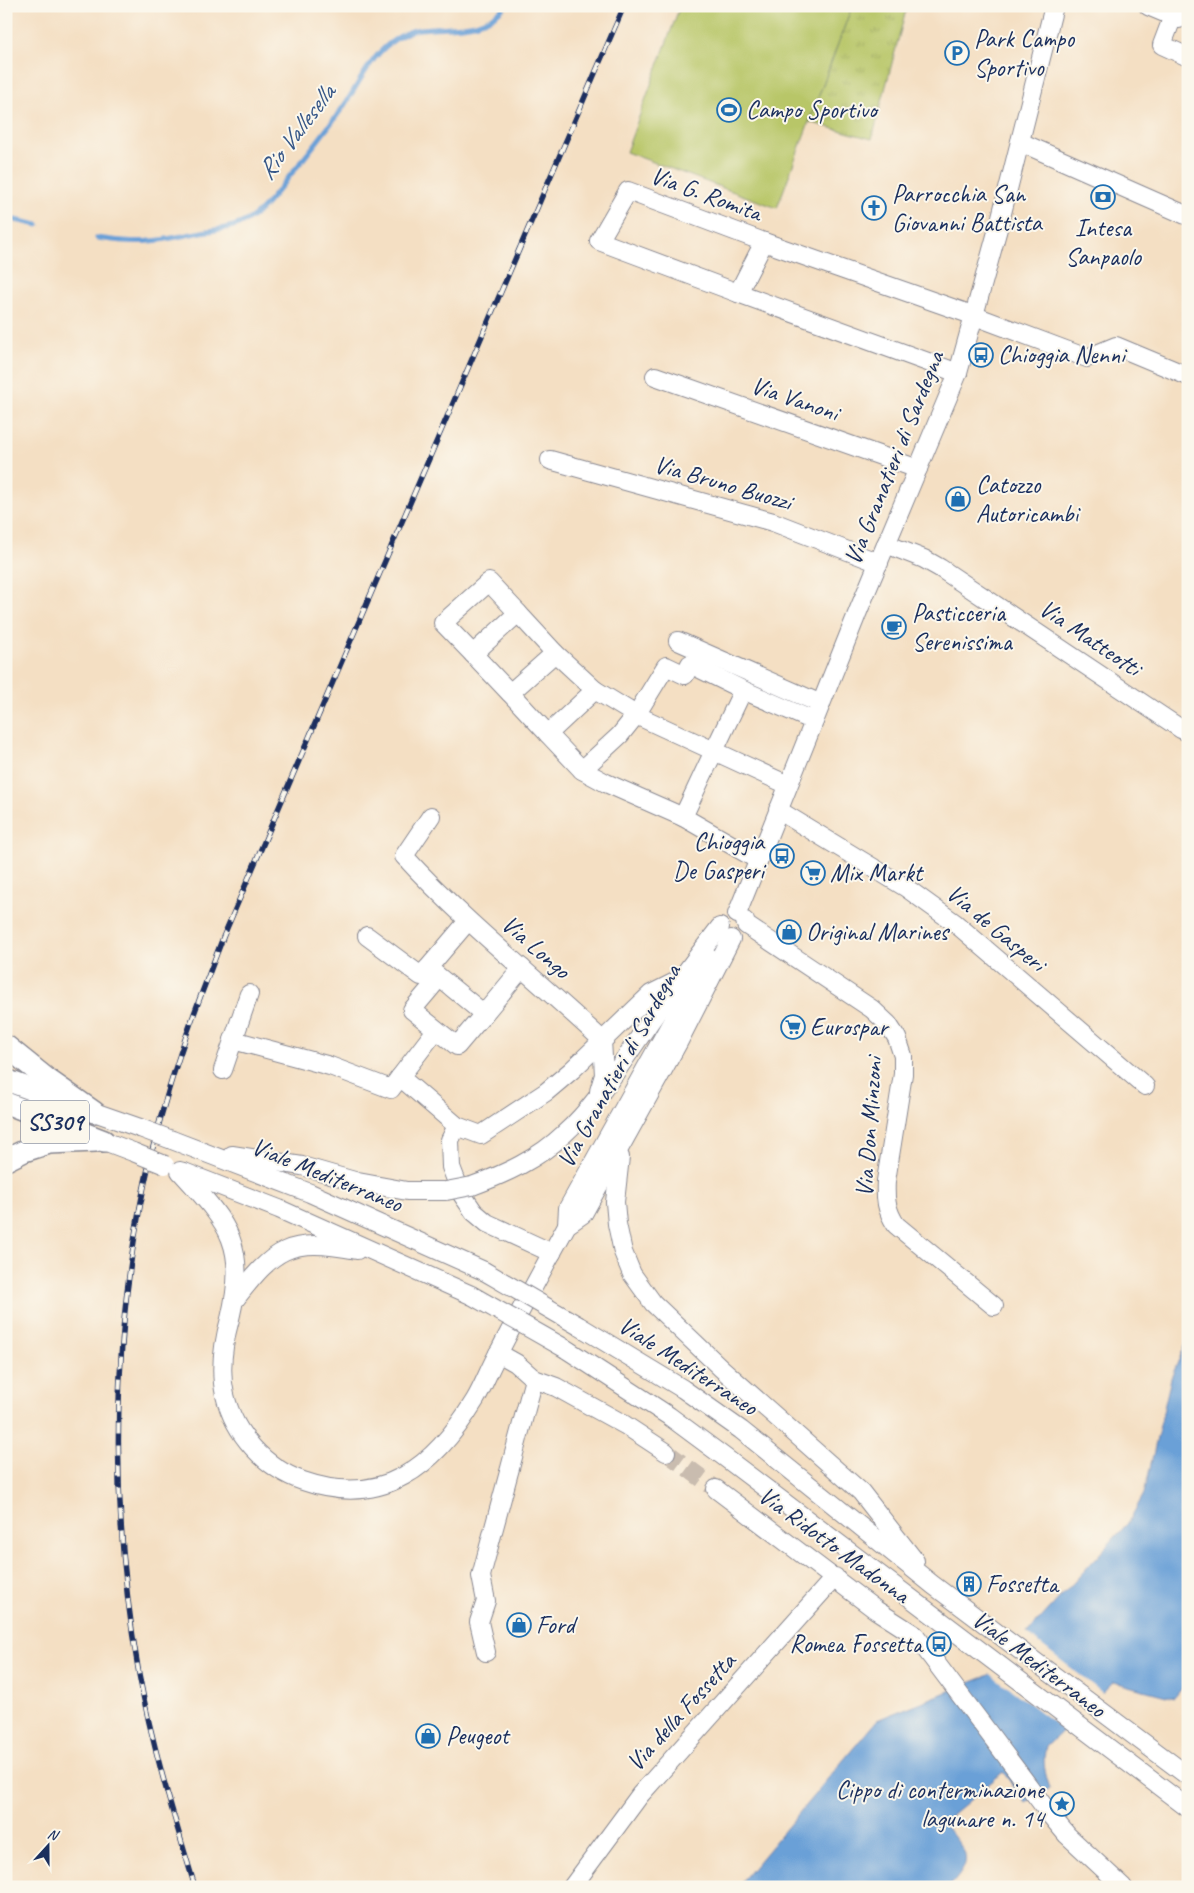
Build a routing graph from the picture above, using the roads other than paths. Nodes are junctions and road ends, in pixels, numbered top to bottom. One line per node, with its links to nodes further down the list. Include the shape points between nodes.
1 (1054, 6): 5 (street, Via Granatieri di Sardegna)
2 (1148, 6): 3 (street)
3 (1178, 11): 4 (street, via 1162,45)
4 (1188, 57)
5 (1020, 142): 6 (street); 9 (street, Via Granatieri di Sardegna)
6 (1188, 216)
7 (764, 242): 8 (street, Via G. Romita); 8 (street, Via G. Romita, via 628,191 599,242); 9 (street, Via G. Romita)
8 (738, 293): 10 (street, Via G. Romita)
9 (975, 316): 10 (street, Via Granatieri di Sardegna); 12 (street, Via G. Romita, via 1087,358 1116,346)
10 (958, 373): 14 (street, Via Granatieri di Sardegna)
11 (655, 376): 14 (street, Via Vanoni)
12 (1188, 376)
13 (550, 460): 16 (street, Via Bruno Buozzi, via 772,522)
14 (918, 469): 15 (street, Via Granatieri di Sardegna)
15 (886, 544): 16 (street, Via Granatieri di Sardegna); 27 (street, Via Matteotti, via 940,568)
16 (878, 563): 24 (street, Via Granatieri di Sardegna)
17 (518, 613): 19 (street); 20 (street); 20 (street, via 489,582 443,623)
18 (678, 641): 24 (street)
19 (555, 653): 21 (street); 23 (street)
20 (474, 654): 23 (street)
21 (596, 690): 25 (street); 28 (street)
22 (743, 690): 25 (street, via 690,664 685,675 666,666); 26 (street); 29 (street)
23 (510, 693): 28 (street)
24 (821, 704): 26 (street, Via Granatieri di Sardegna)
25 (636, 715): 29 (street); 30 (street, via 620,735)
26 (814, 722): 31 (street, Via Granatieri di Sardegna)
27 (1188, 732)
28 (548, 734): 30 (street)
29 (714, 751): 31 (street); 34 (street)
30 (582, 770): 34 (street)
31 (788, 785): 32 (street, Via Granatieri di Sardegna)
32 (778, 810): 35 (street, Via Granatieri di Sardegna); 52 (street, Via de Gasperi, via 905,887 954,923)
33 (431, 816): 37 (street, Via Longo, via 404,856)
34 (683, 817): 35 (street)
35 (758, 860): 36 (street, Via Granatieri di Sardegna)
36 (741, 917): 38 (street, Via Granatieri di Sardegna, via 746,926 741,936 736,939); 66 (street, Via Don Minzoni, via 746,925 872,1009 888,1024 903,1056 884,1198 889,1214 896,1225)
37 (468, 921): 40 (street, Via Longo); 41 (street)
38 (725, 933): 42 (street); 58 (street, Via Granatieri di Sardegna, via 678,1044); 62 (street, Via Granatieri di Sardegna, via 647,1063 568,1208)
39 (367, 936): 41 (street, via 421,976)
40 (522, 968): 44 (street); 47 (street, Via Longo)
41 (434, 973): 44 (street); 45 (street, via 412,1010)
42 (679, 980): 47 (street, via 651,994); 53 (street)
43 (249, 994): 46 (street)
44 (484, 1014): 45 (street, via 457,1046)
45 (436, 1030): 50 (street)
46 (233, 1040): 49 (street); 50 (street, via 330,1066 391,1089)
47 (602, 1040): 53 (street, via 604,1075); 56 (street, via 546,1092 481,1135)
48 (6, 1046): 55 (main road, SS309, via 47,1080)
49 (223, 1070)
50 (400, 1077): 56 (street)
51 (6, 1080): 55 (main road, SS309)
52 (1145, 1086)
53 (597, 1100): 59 (street, bridge, via 564,1135 535,1157 505,1174 446,1191 407,1190 358,1182 302,1166)
54 (6, 1103): 57 (main road, SS309)
55 (94, 1112): 59 (street, Viale Mediterraneo, bridge)
56 (457, 1126): 63 (street, via 450,1140 451,1167 461,1193 474,1212 487,1222)
57 (104, 1141): 60 (main road, SS309, via 49,1143); 61 (street, Viale Mediterraneo, bridge)
58 (622, 1142): 62 (street, Via Granatieri di Sardegna, via 583,1214); 72 (street, via 615,1202 623,1252 632,1274 680,1330 860,1492)
59 (197, 1150): 72 (street, Viale Mediterraneo, bridge, via 310,1193 484,1270 579,1326 683,1388 741,1430)
60 (6, 1160)
61 (172, 1168): 64 (street, Viale Mediterraneo, via 279,1208); 65 (street, via 208,1202 224,1224 237,1262)
62 (567, 1225): 63 (street, Via Granatieri di Sardegna)
63 (552, 1253): 67 (street, Via Granatieri di Sardegna)
64 (387, 1256): 65 (street, via 327,1244 284,1250 257,1271); 75 (street, Viale Mediterraneo, bridge, via 471,1295 566,1349 668,1416)
65 (234, 1301): 67 (street, Via Granatieri di Sardegna, via 223,1346 221,1373 234,1420 254,1448 276,1467 324,1488 369,1488 393,1482 414,1470 450,1436 476,1399)
66 (994, 1306)
67 (498, 1353): 68 (street)
68 (534, 1379): 69 (street, via 556,1387 625,1425); 73 (street, via 481,1576 486,1601 479,1622)
69 (666, 1452)
70 (716, 1489): 71 (street, Via Ridotto Madonna)
71 (835, 1577): 76 (street, Via della Fossetta, via 640,1795); 77 (street, Via Ridotto Madonna, via 876,1610 906,1628 921,1643 1052,1817)
72 (934, 1585): 74 (street, Viale Mediterraneo)
73 (486, 1652)
74 (1188, 1776)
75 (1188, 1808)
76 (572, 1887)
77 (1123, 1887)

